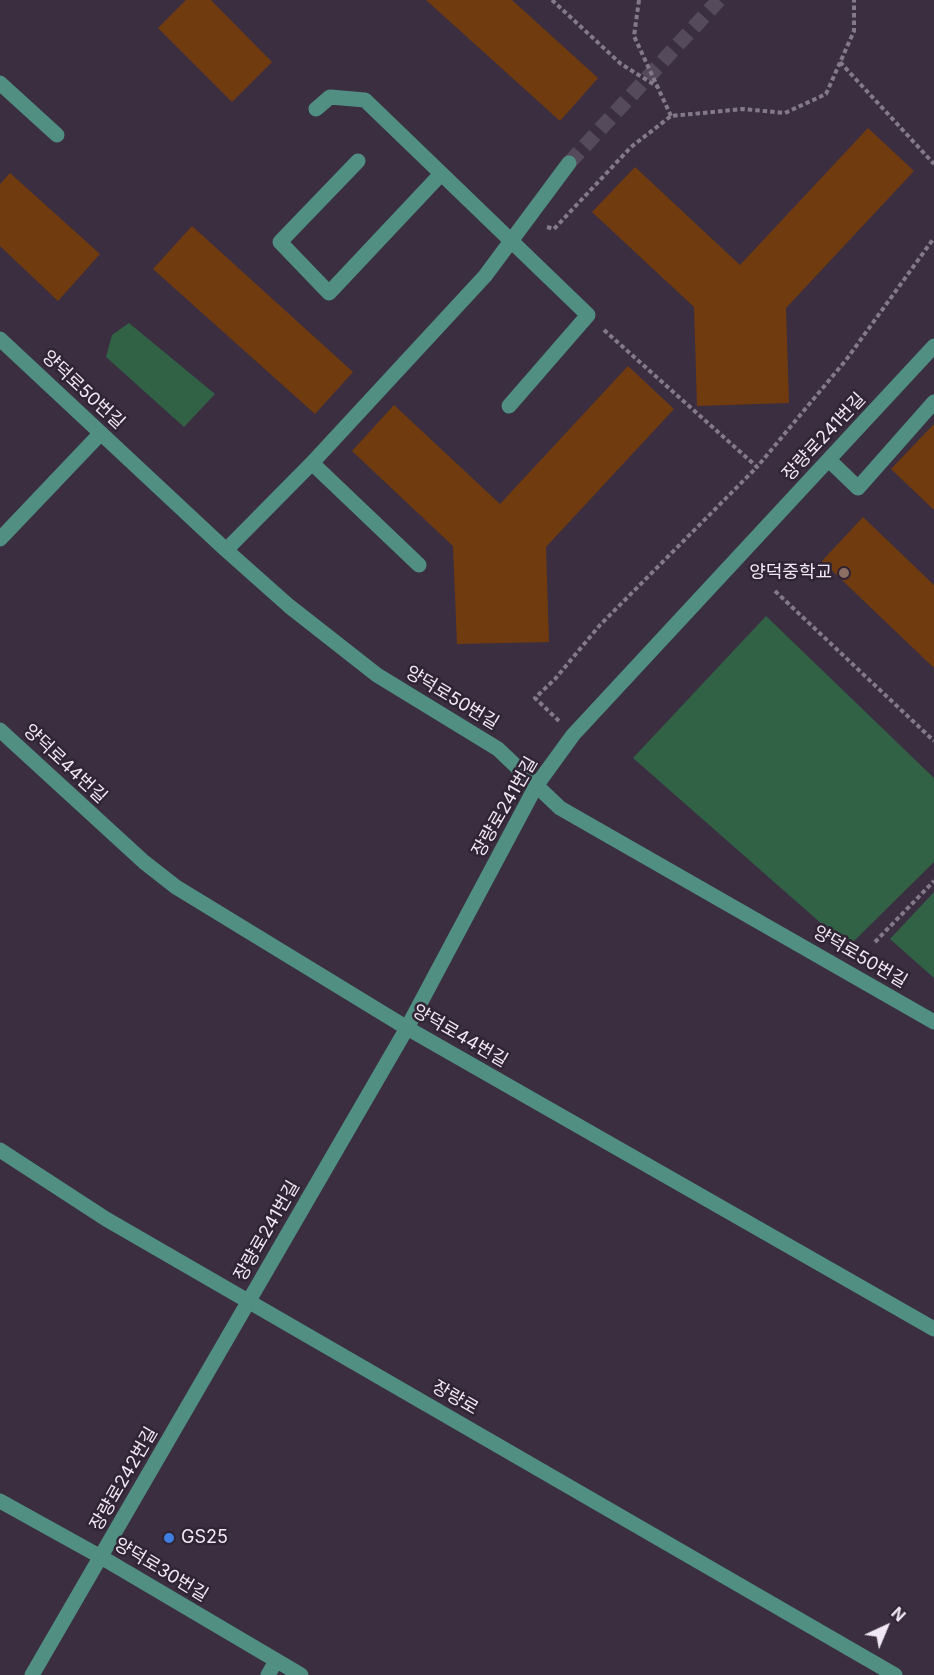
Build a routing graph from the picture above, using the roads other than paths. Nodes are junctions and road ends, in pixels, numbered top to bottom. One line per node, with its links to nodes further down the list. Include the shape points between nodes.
1 (0, 83): 3 (street)
2 (316, 109): 6 (street, via 330,97 365,100)
3 (57, 135)
4 (358, 161): 6 (street, via 280,242 329,293)
5 (569, 163): 7 (street)
6 (441, 174): 7 (street)
7 (511, 241): 11 (street, via 588,315); 14 (street, via 485,276)
8 (0, 339): 12 (street, 양덕로50번길)
9 (934, 346): 13 (street, 장량로241번길)
10 (934, 402): 13 (street, via 858,488)
11 (509, 406)
12 (101, 433): 15 (street); 16 (street, 양덕로50번길)
13 (829, 460): 19 (street, 장량로241번길, via 573,735)
14 (312, 463): 16 (street); 17 (street)
15 (0, 539)
16 (226, 550): 19 (street, 양덕로50번길, via 336,644 377,675 498,749)
17 (419, 565)
18 (0, 730): 21 (street, 양덕로44번길, via 176,888)
19 (536, 786): 20 (street, 양덕로50번길, via 560,808); 21 (street, 장량로241번길)
20 (934, 1022)
21 (407, 1028): 23 (street, 장량로241번길); 24 (street, 양덕로44번길)
22 (0, 1150): 23 (street, 장량로, via 106,1219)
23 (249, 1301): 26 (street, 장량로242번길); 31 (street, 장량로)
24 (934, 1329)
25 (0, 1501): 26 (street, 양덕로30번길)
26 (101, 1557): 27 (street, 양덕로30번길); 28 (street, 장량로242번길)
27 (276, 1661): 29 (street); 30 (street, 양덕로30번길)
28 (32, 1675)
29 (268, 1675)
30 (301, 1675)
31 (895, 1675)

